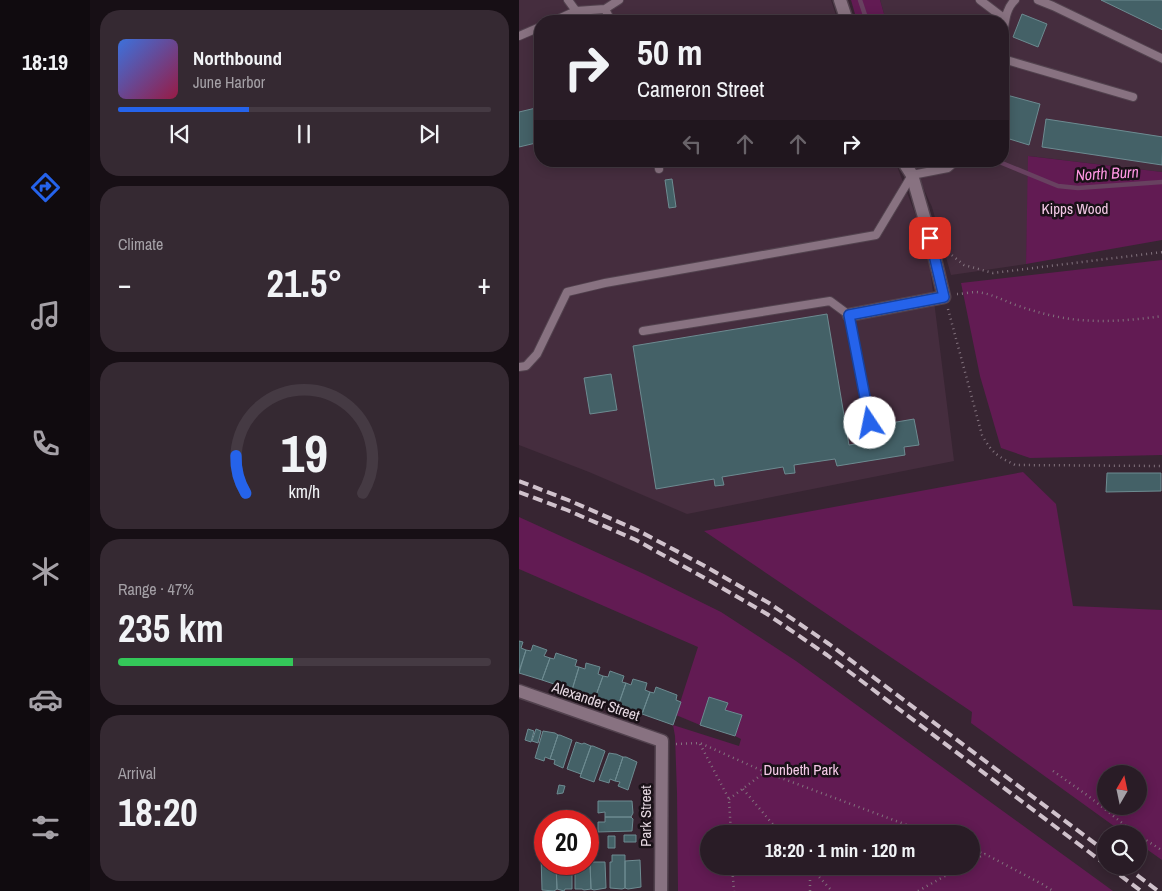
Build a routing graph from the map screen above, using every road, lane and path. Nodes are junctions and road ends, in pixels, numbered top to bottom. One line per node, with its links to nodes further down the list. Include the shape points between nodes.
1 (568, 0): 8 (lane)
2 (619, 0): 7 (lane)
3 (840, 0): 11 (street)
4 (980, 0): 12 (lane)
5 (1038, 0): 16 (lane)
6 (1012, 1): 13 (lane)
7 (605, 9): 8 (lane); 10 (lane)
8 (576, 12): 9 (lane)
9 (569, 15)
10 (608, 15)
11 (845, 15)
12 (1000, 15)
13 (1007, 15)
14 (534, 30): 15 (lane)
15 (519, 36)
16 (1162, 59)
17 (1009, 61): 18 (lane)
18 (1133, 97)
19 (907, 167): 21 (street)
20 (949, 167): 21 (lane)
21 (912, 175): 22 (street); 28 (lane, via 876,235 567,292 537,354 526,366)
22 (930, 238): 23 (path, via 964,265 993,273); 24 (street)
23 (1162, 252)
24 (944, 297): 25 (street); 26 (path, via 975,292 1030,310 1079,320); 30 (path, via 982,435 999,457 1015,465)
25 (849, 315): 27 (lane, via 830,301); 29 (lane)
26 (1162, 316)
27 (643, 331)
28 (519, 368)
29 (870, 423)
30 (1162, 466)
31 (519, 691): 32 (street, Alexander Street)
32 (662, 741): 33 (path); 51 (street, Park Street)
33 (700, 743): 35 (path); 37 (path)
34 (1053, 771): 41 (path)
35 (765, 772): 36 (path); 40 (path)
36 (743, 789): 37 (path); 39 (path)
37 (729, 799): 38 (path)
38 (730, 825)
39 (773, 825)
40 (907, 825)
41 (1126, 825)
42 (1147, 841): 43 (path)
43 (1162, 851)
44 (980, 852): 45 (path)
45 (985, 854): 46 (path); 56 (path)
46 (980, 856)
47 (733, 875): 52 (path)
48 (809, 875): 53 (path)
49 (817, 875): 54 (path)
50 (947, 875): 55 (path)
51 (661, 891)
52 (734, 891)
53 (810, 891)
54 (832, 891)
55 (918, 891)
56 (1053, 891)

